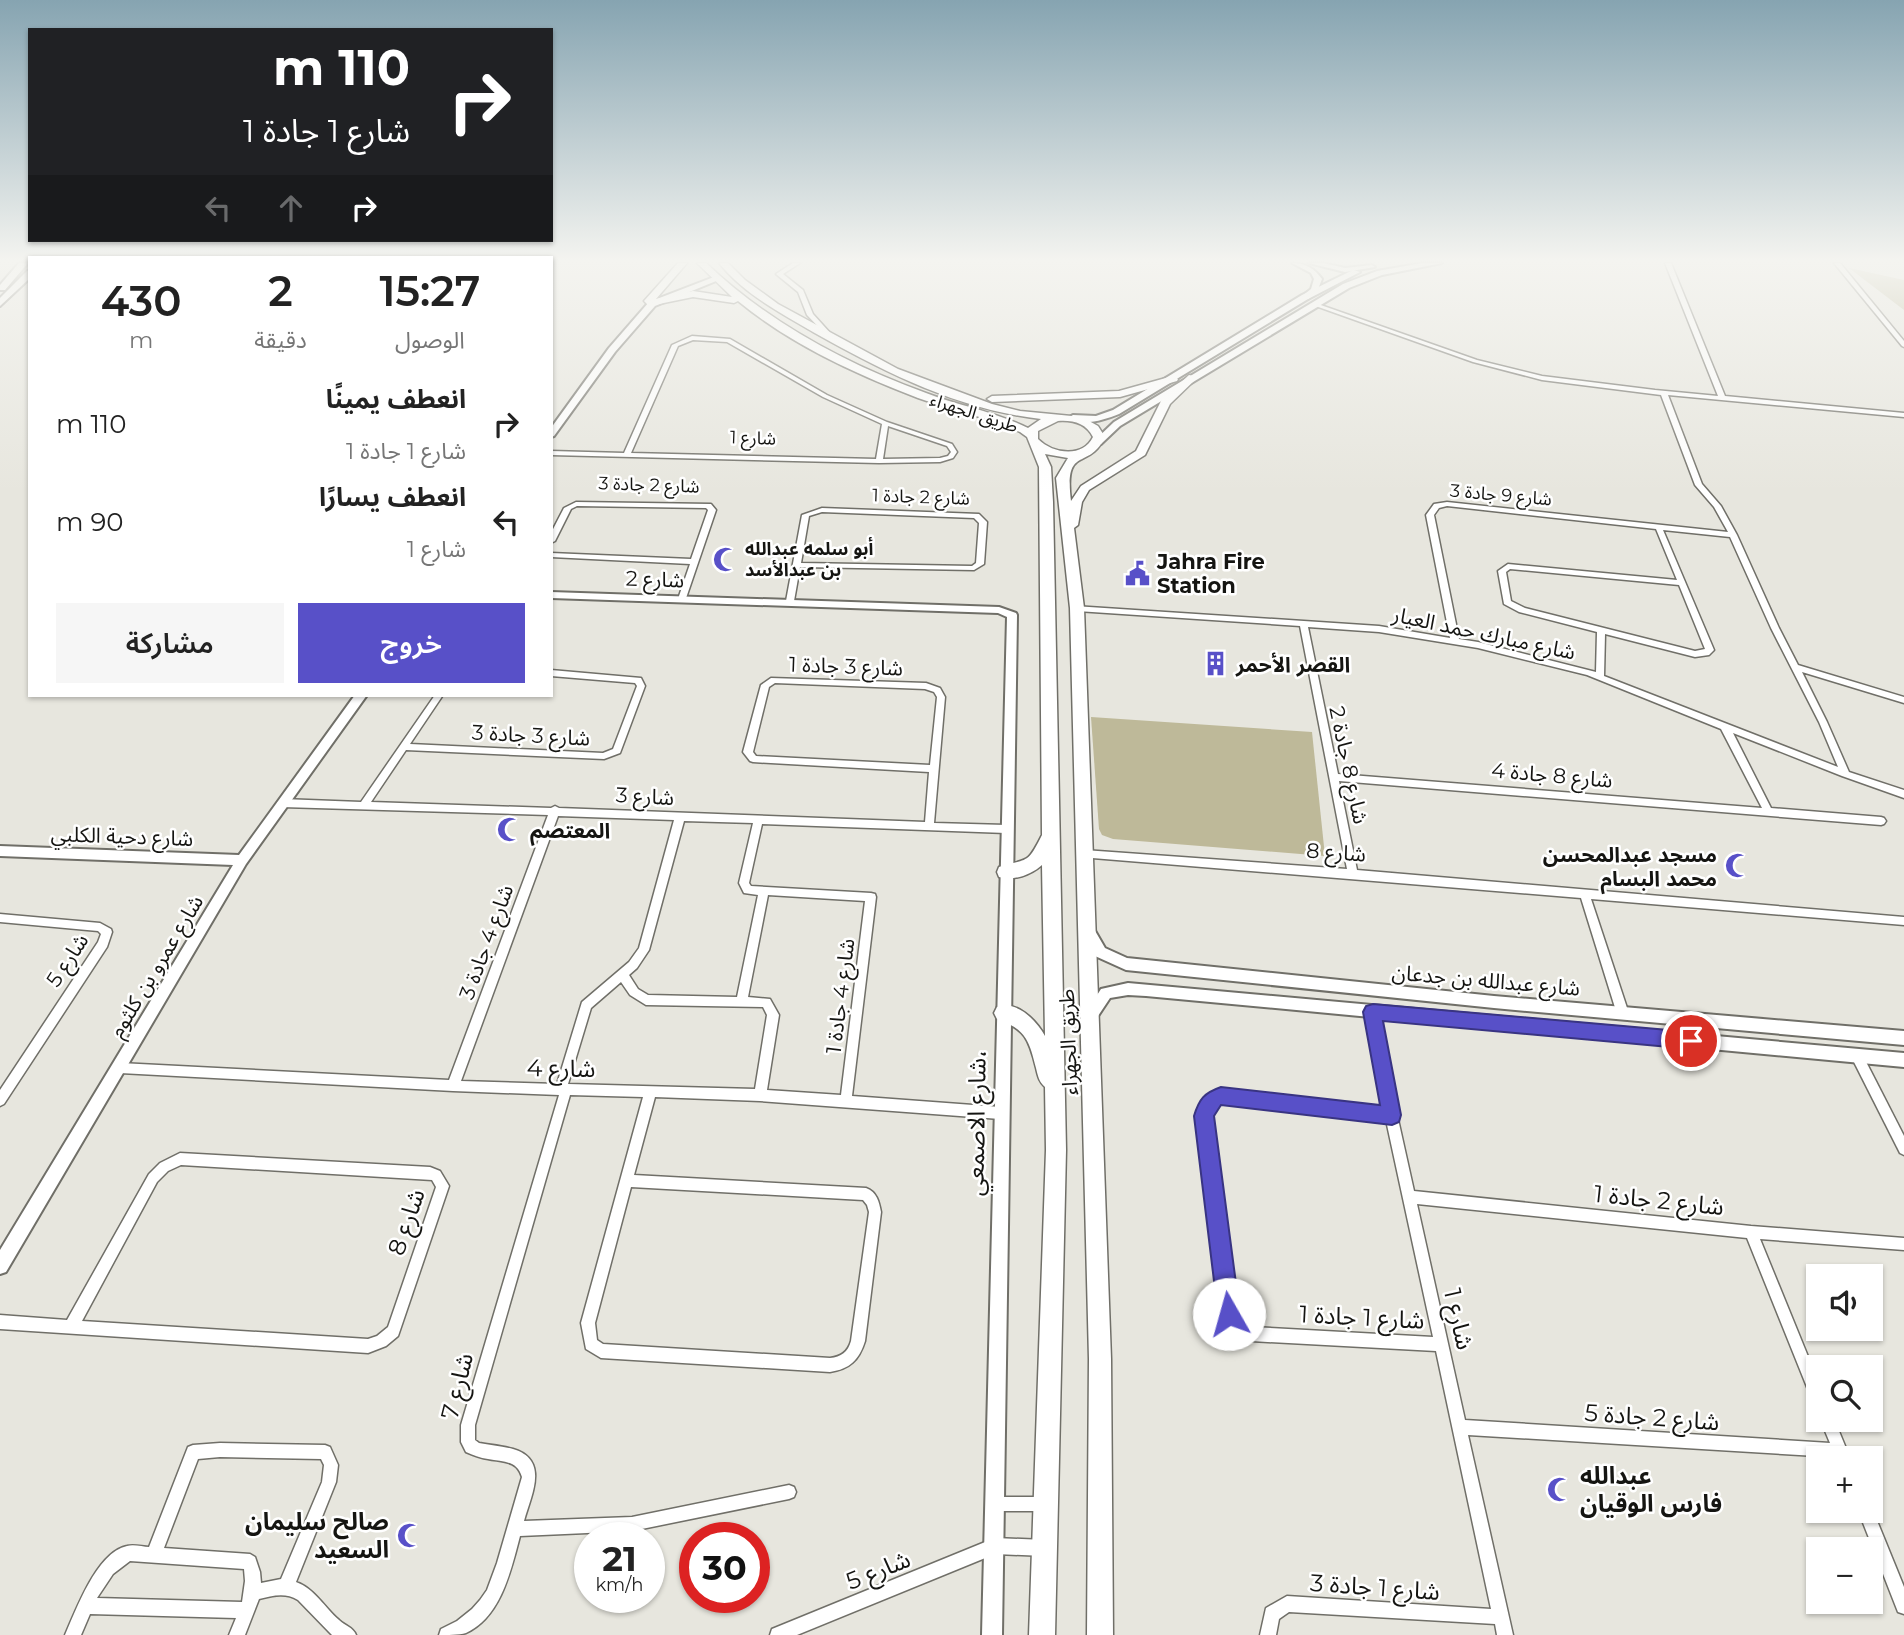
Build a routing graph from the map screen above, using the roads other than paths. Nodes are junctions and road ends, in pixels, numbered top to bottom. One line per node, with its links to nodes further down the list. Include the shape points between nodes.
1 (623, 339): 19 (street)
2 (689, 339): 23 (street, شارع 1, via 675,345)
3 (715, 339): 18 (street, شارع 1, via 728,340 810,389)
4 (808, 339): 20 (highway, طريق الجهراء, via 866,372 953,407 1012,423)
5 (1237, 339): 11 (main road)
6 (1255, 339): 10 (main road)
7 (1411, 339): 13 (street, via 1510,370)
8 (1699, 339): 14 (street)
9 (834, 340): 12 (highway, طريق الجهراء)
10 (1193, 377): 21 (main road, via 1117,424); 29 (highway, via 1165,403 1140,453 1080,495)
11 (1172, 379): 12 (highway, via 1130,393 1083,397 1003,400); 17 (main road, via 1107,417)
12 (943, 391): 16 (highway, طريق الجهراء, via 1021,414)
13 (1664, 393): 14 (street); 27 (street, via 1699,485)
14 (1722, 398): 15 (street)
15 (1904, 415)
16 (1059, 418): 17 (highway, طريق الجهراء); 20 (highway, via 1036,425)
17 (1073, 418): 21 (highway, via 1094,428)
18 (885, 423): 25 (street); 25 (street, شارع 1, via 950,445 954,452 940,460)
19 (553, 431)
20 (1034, 440): 24 (highway, via 1058,454); 30 (highway, طريق الجهراء, via 1045,467)
21 (1098, 442): 24 (highway)
22 (553, 453): 23 (street, شارع 1)
23 (626, 454): 25 (street, شارع 1)
24 (1077, 454): 29 (highway, طريق الجهراء, via 1064,466 1062,478)
25 (879, 461)
26 (1659, 528): 27 (street, شارع 9 جادة 3); 36 (street); 44 (street, شارع 9 جادة 3, via 1437,506 1430,515)
27 (1732, 535): 45 (street)
28 (553, 537): 32 (street, شارع 2 جادة 3, via 568,508 576,504 706,505 712,510)
29 (1069, 540): 30 (highway); 35 (highway, طريق الجهراء)
30 (1047, 545): 34 (highway, طريق الجهراء)
31 (553, 555): 32 (street)
32 (695, 562): 38 (street, شارع 2 جادة 3)
33 (797, 565): 33 (street, شارع 2 جادة 1, via 806,515 813,511 976,516 983,522 980,564 974,568); 39 (street, شارع 2 جادة 1)
34 (1046, 575): 35 (highway, via 1062,572); 66 (highway, طريق الجهراء)
35 (1073, 577): 40 (highway, طريق الجهراء)
36 (1681, 583): 43 (street, via 1710,650 1706,653); 43 (street, via 1515,566 1502,571 1510,605)
37 (553, 595): 38 (street, شارع 2)
38 (682, 599): 39 (street, شارع 2)
39 (790, 601): 41 (street, شارع 2)
40 (1077, 608): 42 (street, شارع مبارك حمد العيار); 68 (highway, طريق الجهراء)
41 (1010, 613): 65 (street, شارع الاصمعي،)
42 (1303, 623): 44 (street, شارع مبارك حمد العيار); 55 (street, شارع 8 جادة 2)
43 (1601, 629): 47 (street)
44 (1455, 641): 47 (street, شارع مبارك حمد العيار)
45 (1795, 667): 50 (street); 54 (street)
46 (553, 673): 52 (street, شارع 3 جادة 3, via 638,680 641,686 617,751 604,756)
47 (1600, 677): 51 (street, شارع مبارك حمد العيار)
48 (360, 697): 57 (street, شارع عمرو بن كلثوم)
49 (438, 697): 52 (street)
50 (1904, 700)
51 (1725, 727): 54 (street, شارع مبارك حمد العيار); 60 (street)
52 (405, 747): 58 (street)
53 (934, 769): 53 (street, شارع 3 جادة 1, via 942,697 937,690 774,680 765,685 748,752 753,759); 64 (street, شارع 3 جادة 1)
54 (1845, 774): 56 (street, شارع مبارك حمد العيار)
55 (1334, 777): 60 (street, شارع 8 جادة 4); 71 (street, شارع 8 جادة 2)
56 (1904, 794)
57 (282, 803): 58 (street, شارع 3); 69 (street, شارع عمرو بن كلثوم)
58 (365, 805): 59 (street, شارع 3)
59 (555, 810): 61 (street, شارع 3); 93 (street, شارع 4 جادة 3)
60 (1768, 811): 63 (street, شارع 8 جادة 4)
61 (680, 817): 62 (street, شارع 3); 78 (street, via 644,950)
62 (758, 821): 64 (street, شارع 3); 72 (street, via 744,883 751,892)
63 (1881, 821)
64 (929, 826): 65 (street, شارع 3)
65 (1006, 829): 70 (street, شارع الاصمعي،)
66 (1050, 833): 70 (highway, via 1035,864); 99 (highway, طريق الجهراء)
67 (0, 851): 69 (street, شارع دحية الكلبي)
68 (1084, 854): 71 (street, شارع 8); 76 (highway, طريق الجهراء)
69 (242, 860): 92 (street, شارع عمرو بن كلثوم)
70 (1005, 872): 84 (street, شارع الاصمعي،)
71 (1353, 874): 73 (street, شارع 8)
72 (763, 892): 80 (street); 98 (street, شارع 4 جادة 1, via 871,897)
73 (1585, 895): 75 (street, شارع 8); 85 (street)
74 (0, 919): 97 (street, شارع 5, via 100,927 107,932)
75 (1904, 921)
76 (1087, 923): 77 (street, شارع عبدالله بن جدعان, via 1100,952 1126,964); 86 (highway, طريق الجهراء)
77 (1150, 967): 79 (street, via 1138,975); 81 (street, شارع عبدالله بن جدعان)
78 (622, 974): 80 (street, via 646,1000); 94 (street, via 586,1005)
79 (1146, 990): 83 (street, شارع عبدالله بن جدعان); 86 (street, شارع عبدالله بن جدعان, via 1106,993 1092,1010)
80 (742, 1000): 96 (street, via 766,1002 772,1008)
81 (1494, 1002): 82 (street, شارع عبدالله بن جدعان); 87 (street, via 1505,1012)
82 (1524, 1005): 85 (street, شارع عبدالله بن جدعان); 88 (street, via 1514,1013)
83 (1373, 1012): 87 (street, شارع عبدالله بن جدعان); 101 (street, شارع 1)
84 (1003, 1013): 99 (highway, via 1023,1019 1036,1036); 100 (street, شارع الاصمعي،)
85 (1623, 1014): 89 (street, شارع عبدالله بن جدعان)
86 (1090, 1022): 135 (highway, طريق الجهراء, via 1100,1359)
87 (1498, 1023): 88 (street, شارع عبدالله بن جدعان)
88 (1525, 1026): 90 (street, شارع عبدالله بن جدعان)
89 (1904, 1038)
90 (1857, 1056): 91 (street, شارع عبدالله بن جدعان); 102 (street)
91 (1904, 1060)
92 (120, 1068): 93 (street, شارع 4); 107 (street, شارع عمرو بن كلثوم)
93 (453, 1086): 94 (street, شارع 4)
94 (563, 1089): 95 (street, شارع 4); 118 (street, شارع 7, via 468,1425 468,1442 475,1450 519,1457 528,1468)
95 (651, 1091): 96 (street, شارع 4); 103 (street)
96 (760, 1095): 98 (street, شارع 4)
97 (0, 1100)
98 (846, 1100): 100 (street, شارع 4)
99 (1055, 1100): 116 (highway, طريق الجهراء)
100 (1000, 1113): 115 (street, شارع الاصمعي،)
101 (1392, 1115): 104 (street, شارع 1); 110 (street, شارع 1 جادة 1, via 1221,1096 1207,1105 1204,1116 1230,1318 1241,1331 1251,1334)
102 (1904, 1149)
103 (626, 1181): 103 (street, via 588,1323 588,1338 595,1348 830,1366 853,1354 875,1212 866,1194)
104 (1409, 1197): 105 (street, شارع 2 جادة 1); 110 (street, شارع 1)
105 (1751, 1232): 106 (street, شارع 2 جادة 1); 111 (street)
106 (1904, 1244)
107 (0, 1266)
108 (0, 1322): 109 (street, شارع 8)
109 (71, 1327): 109 (street, شارع 8, via 368,1346 380,1343 393,1331 443,1185 430,1173 180,1159 153,1178)
110 (1441, 1344): 112 (street, شارع 1)
111 (1806, 1367)
112 (1461, 1427): 113 (street, شارع 2 جادة 5); 127 (street, شارع 1)
113 (1806, 1451)
114 (789, 1492): 118 (street, via 632,1524)
115 (995, 1504): 116 (street); 119 (street, شارع الاصمعي،)
116 (1046, 1504): 120 (highway, طريق الجهراء)
117 (1870, 1523): 125 (street)
118 (514, 1529): 131 (street, شارع 7, via 487,1604)
119 (995, 1546): 120 (street); 132 (street, شارع 5); 133 (street, شارع الاصمعي،)
120 (1045, 1548): 134 (highway, طريق الجهراء)
121 (154, 1555): 122 (street, via 193,1452 325,1452 331,1465 329,1482); 123 (street, via 250,1562); 124 (street, via 128,1553 113,1561 100,1575)
122 (286, 1586): 123 (street); 130 (street, via 308,1598 325,1620)
123 (253, 1592): 126 (street)
124 (86, 1606): 126 (street); 128 (street)
125 (1904, 1606)
126 (247, 1611): 129 (street)
127 (1501, 1617): 136 (street, شارع 1 جادة 3, via 1287,1604 1272,1614); 137 (street, شارع 1)
128 (73, 1635)
129 (237, 1635)
130 (348, 1635)
131 (447, 1635)
132 (778, 1635)
133 (992, 1635)
134 (1042, 1635)
135 (1100, 1635)
136 (1268, 1635)
137 (1505, 1635)

